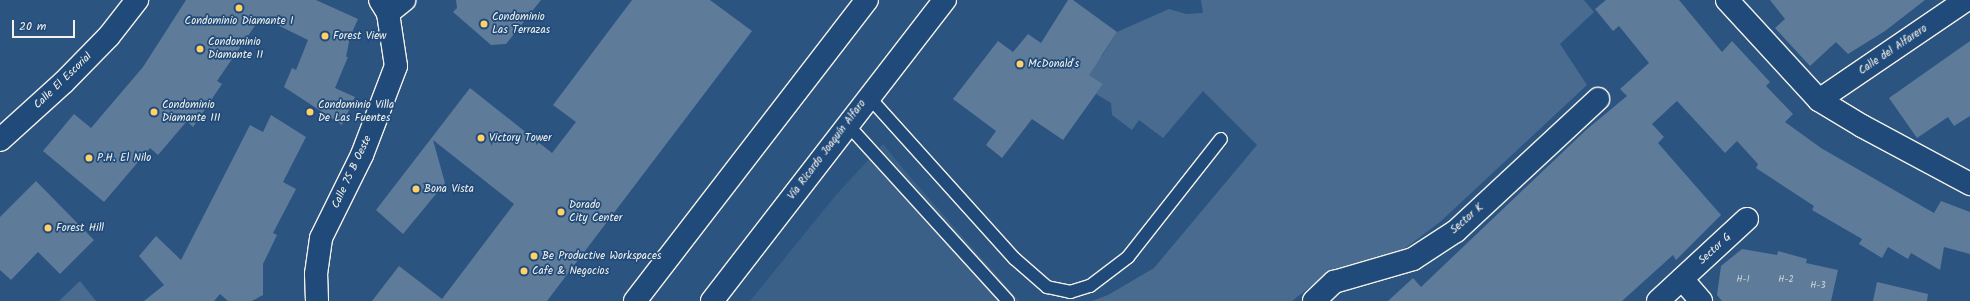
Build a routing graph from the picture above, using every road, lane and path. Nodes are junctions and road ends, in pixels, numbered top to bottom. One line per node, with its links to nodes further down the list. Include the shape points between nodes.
1 (137, 0): 12 (street, Calle El Escorial, via 79,67)
2 (866, 0): 17 (street)
3 (945, 0): 7 (street, Vía Ricardo Joaquín Alfaro)
4 (1727, 0): 9 (street)
5 (1966, 0): 9 (street, Calle del Alfarero)
6 (390, 4): 16 (street, Calle 75 B Oeste, via 396,66 362,155 321,238 316,274)
7 (868, 96): 10 (street, Vía Ricardo Joaquín Alfaro); 11 (lane, via 1015,259 1047,287 1070,292 1090,286 1128,257)
8 (1598, 99): 20 (street, Sector K, via 1456,231 1413,259 1334,282)
9 (1819, 100): 13 (street)
10 (847, 124): 18 (street, Vía Ricardo Joaquín Alfaro); 19 (lane)
11 (1221, 139)
12 (0, 140)
13 (1970, 184)
14 (1747, 219): 15 (street, Sector G)
15 (1682, 279): 21 (street, Sector G); 22 (street)
16 (317, 301)
17 (635, 301)
18 (712, 301)
19 (1008, 301)
20 (1314, 301)
21 (1658, 301)
22 (1701, 301)

